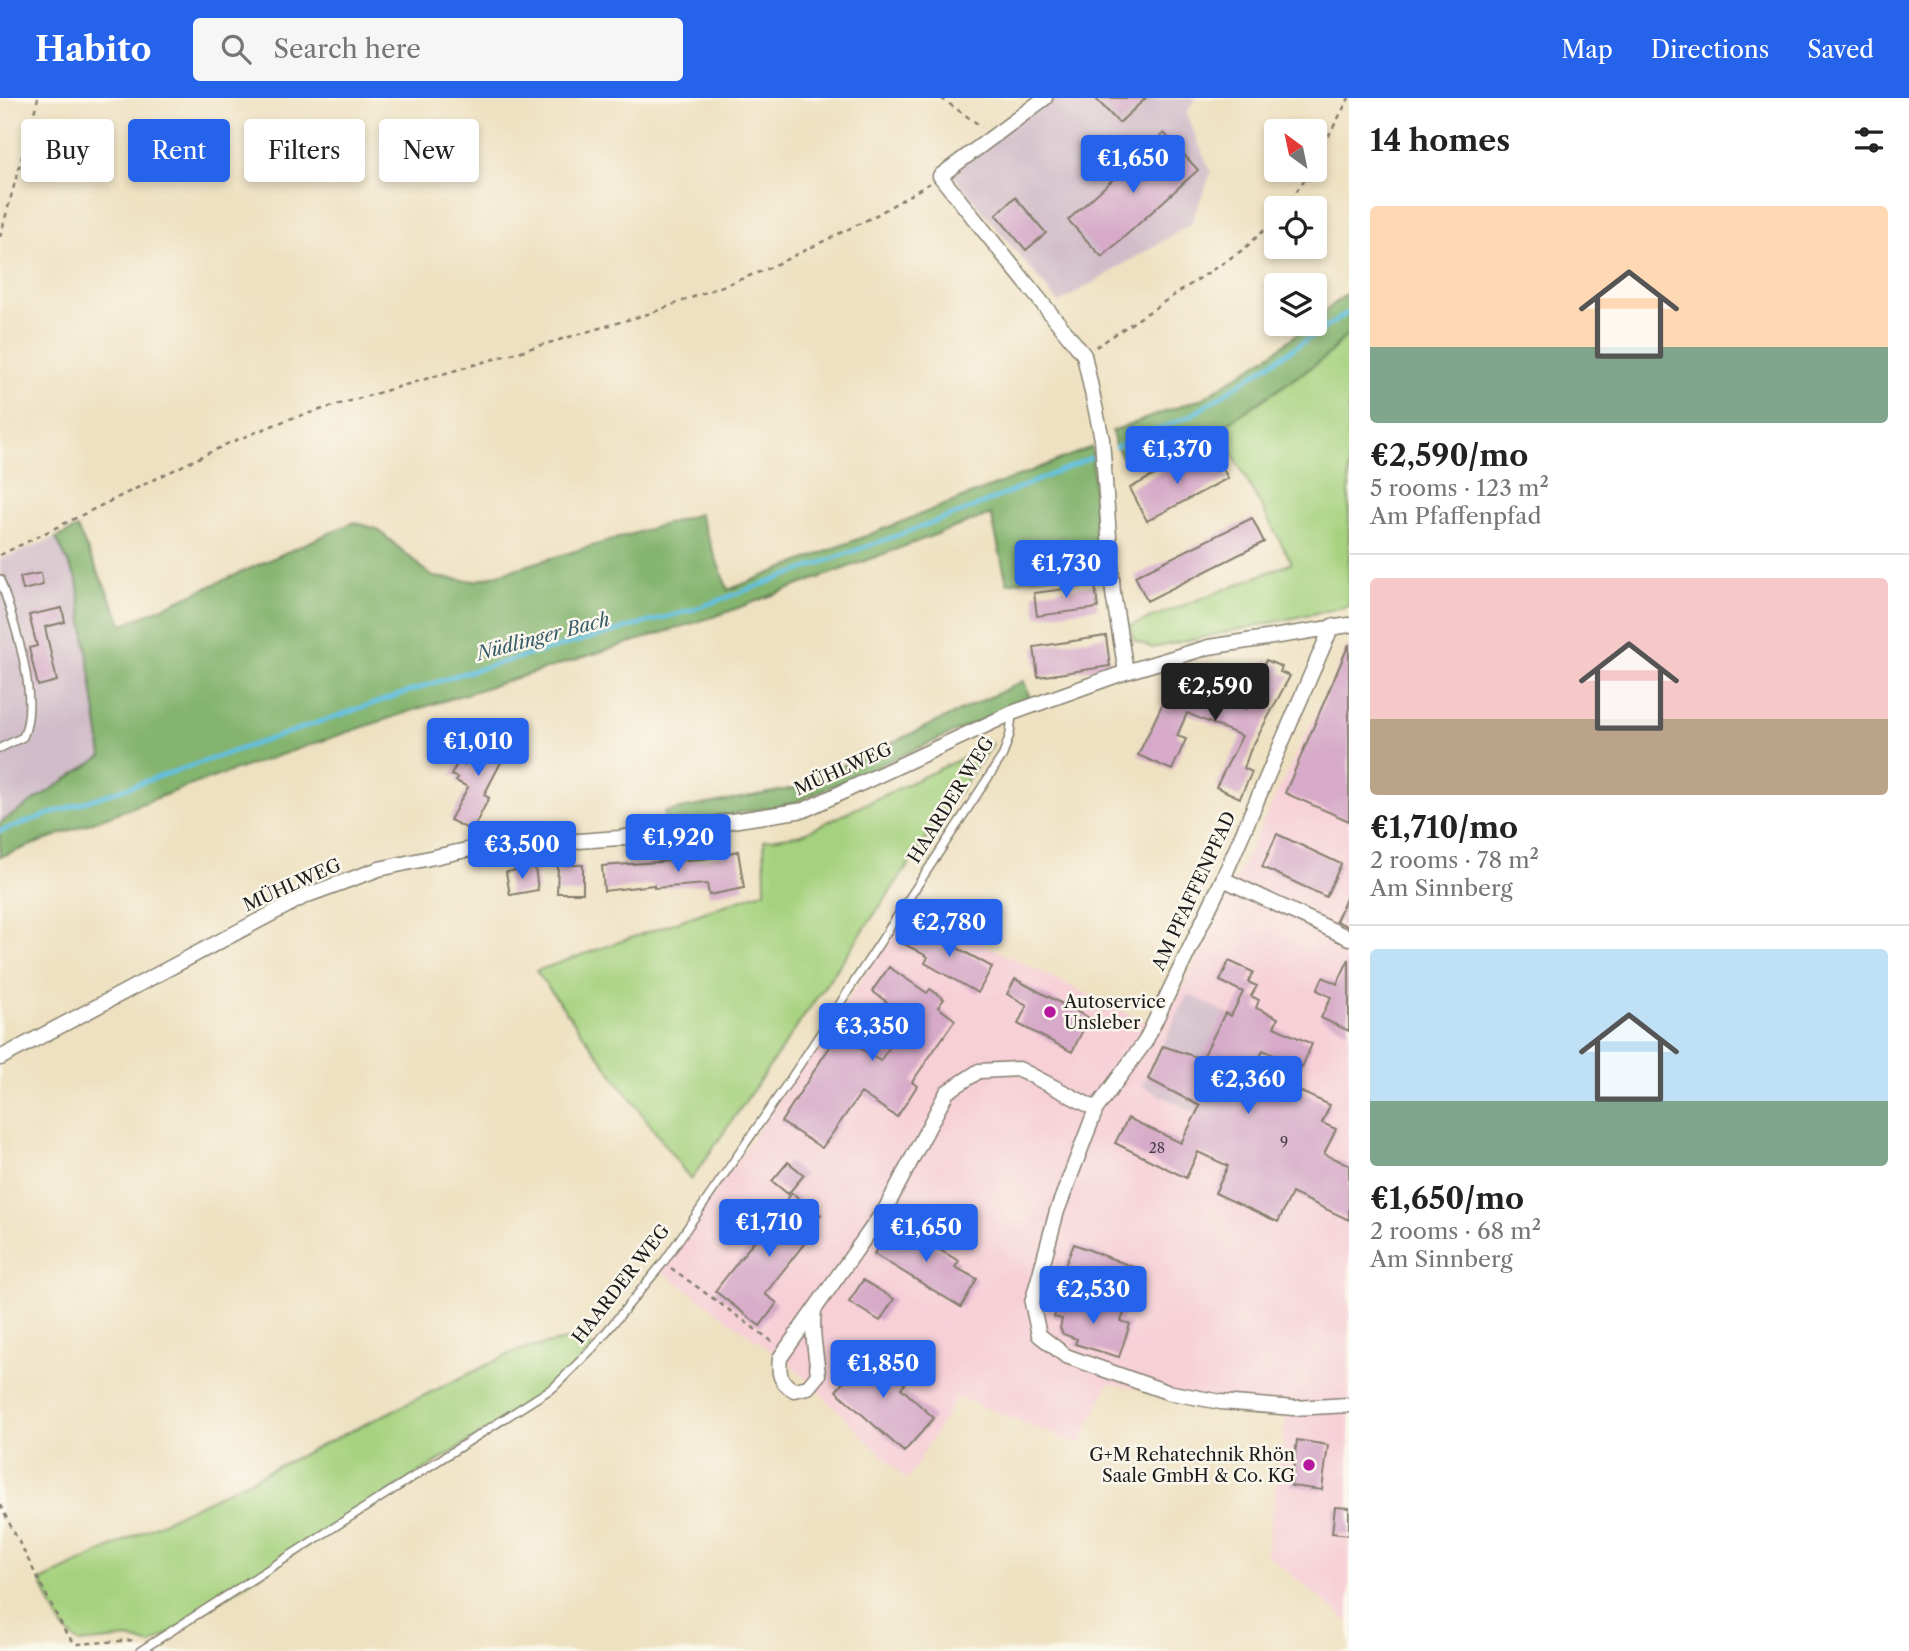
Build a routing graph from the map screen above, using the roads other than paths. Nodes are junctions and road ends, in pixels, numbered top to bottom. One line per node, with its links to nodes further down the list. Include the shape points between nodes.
1 (1045, 98): 5 (street, via 940,176 1084,355 1102,439 1113,593)
2 (0, 579): 7 (lane, via 29,713 23,737)
3 (1349, 625): 4 (street, MÜHLWEG)
4 (1332, 626): 5 (street, MÜHLWEG, via 1209,648); 8 (street, AM PFAFFENPFAD)
5 (1126, 672): 6 (street, MÜHLWEG)
6 (1012, 713): 10 (street, MÜHLWEG, via 804,810 619,838 471,849 379,869 305,896); 14 (lane, HAARDER WEG, via 1003,755 791,1078 663,1263 593,1349 554,1387)
7 (0, 748)
8 (1223, 879): 9 (street); 11 (street, AM PFAFFENPFAD, via 1144,1042)
9 (1349, 938)
10 (0, 1058)
11 (1096, 1109): 12 (street, via 1019,1069 979,1071 947,1092 886,1208); 13 (street, AM PFAFFENPFAD, via 1057,1211 1032,1303 1039,1335 1066,1356 1167,1392 1294,1408)
12 (814, 1310): 12 (street, via 779,1358 778,1372 785,1386 794,1391 808,1387 818,1375 811,1336)
13 (1349, 1405)
14 (140, 1651)

